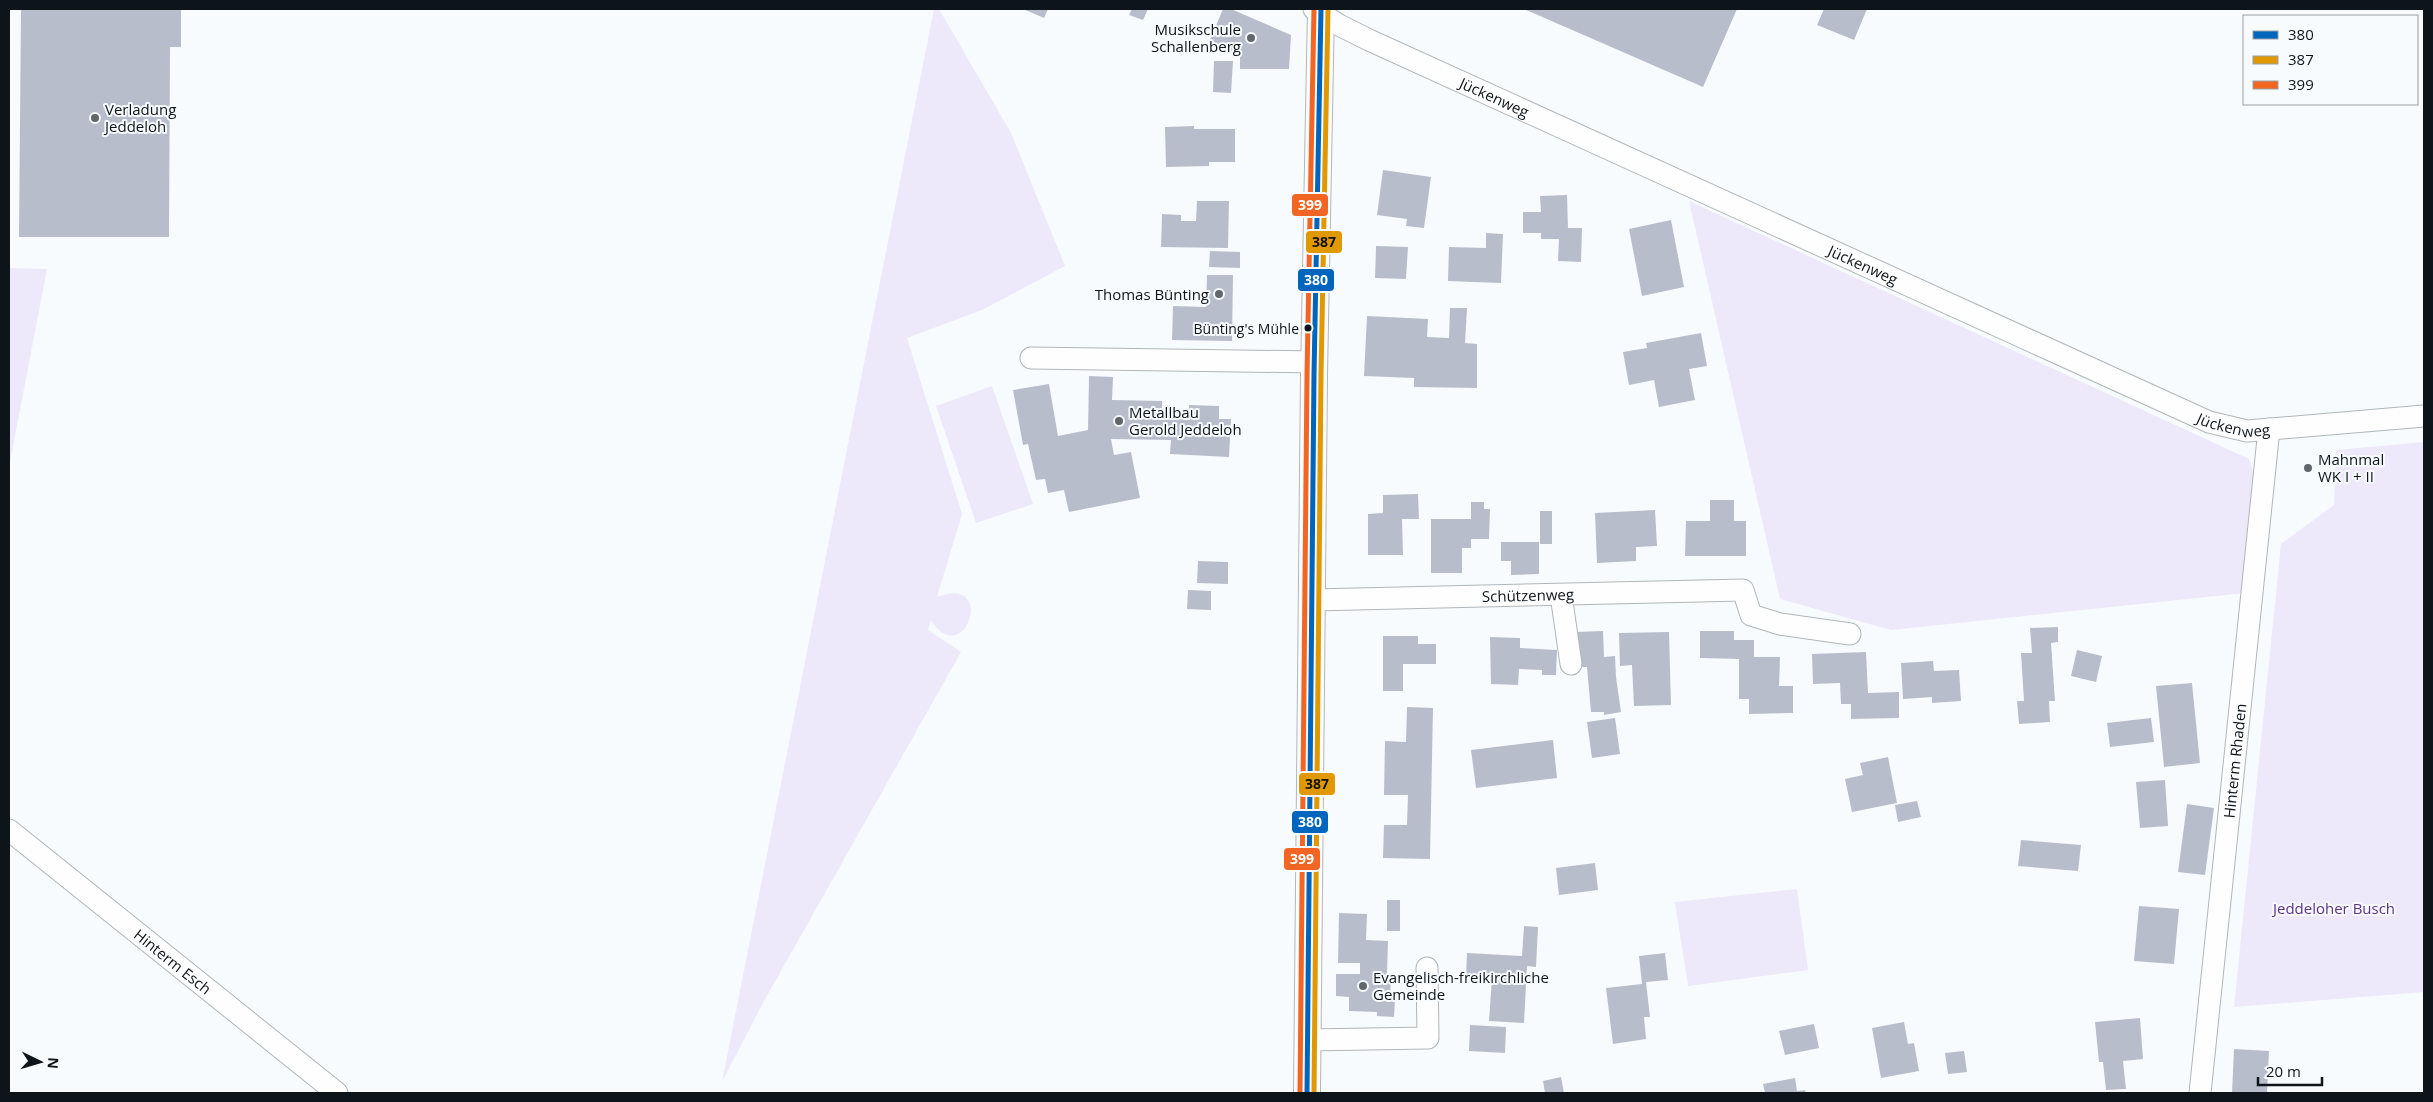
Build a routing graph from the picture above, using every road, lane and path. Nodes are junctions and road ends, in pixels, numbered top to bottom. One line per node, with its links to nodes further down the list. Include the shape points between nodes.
1 (1319, 10): 3 (main road); 5 (street, Jückenweg, via 1369,40 2209,422 2247,431)
2 (1031, 358): 3 (street)
3 (1315, 362): 7 (main road)
4 (2424, 416): 5 (street, Jückenweg)
5 (2269, 429): 15 (street, Hinterm Rhaden)
6 (1561, 595): 7 (street, Schützenweg); 8 (street, Schützenweg, via 1743,590 1751,615 1780,624); 9 (street)
7 (1313, 600): 12 (main road)
8 (1850, 634)
9 (1571, 664)
10 (9, 830): 13 (street, Hinterm Esch)
11 (1427, 968): 12 (street, via 1428,1038)
12 (1308, 1040): 14 (main road)
13 (338, 1093)
14 (1307, 1093)
15 (2200, 1093)

